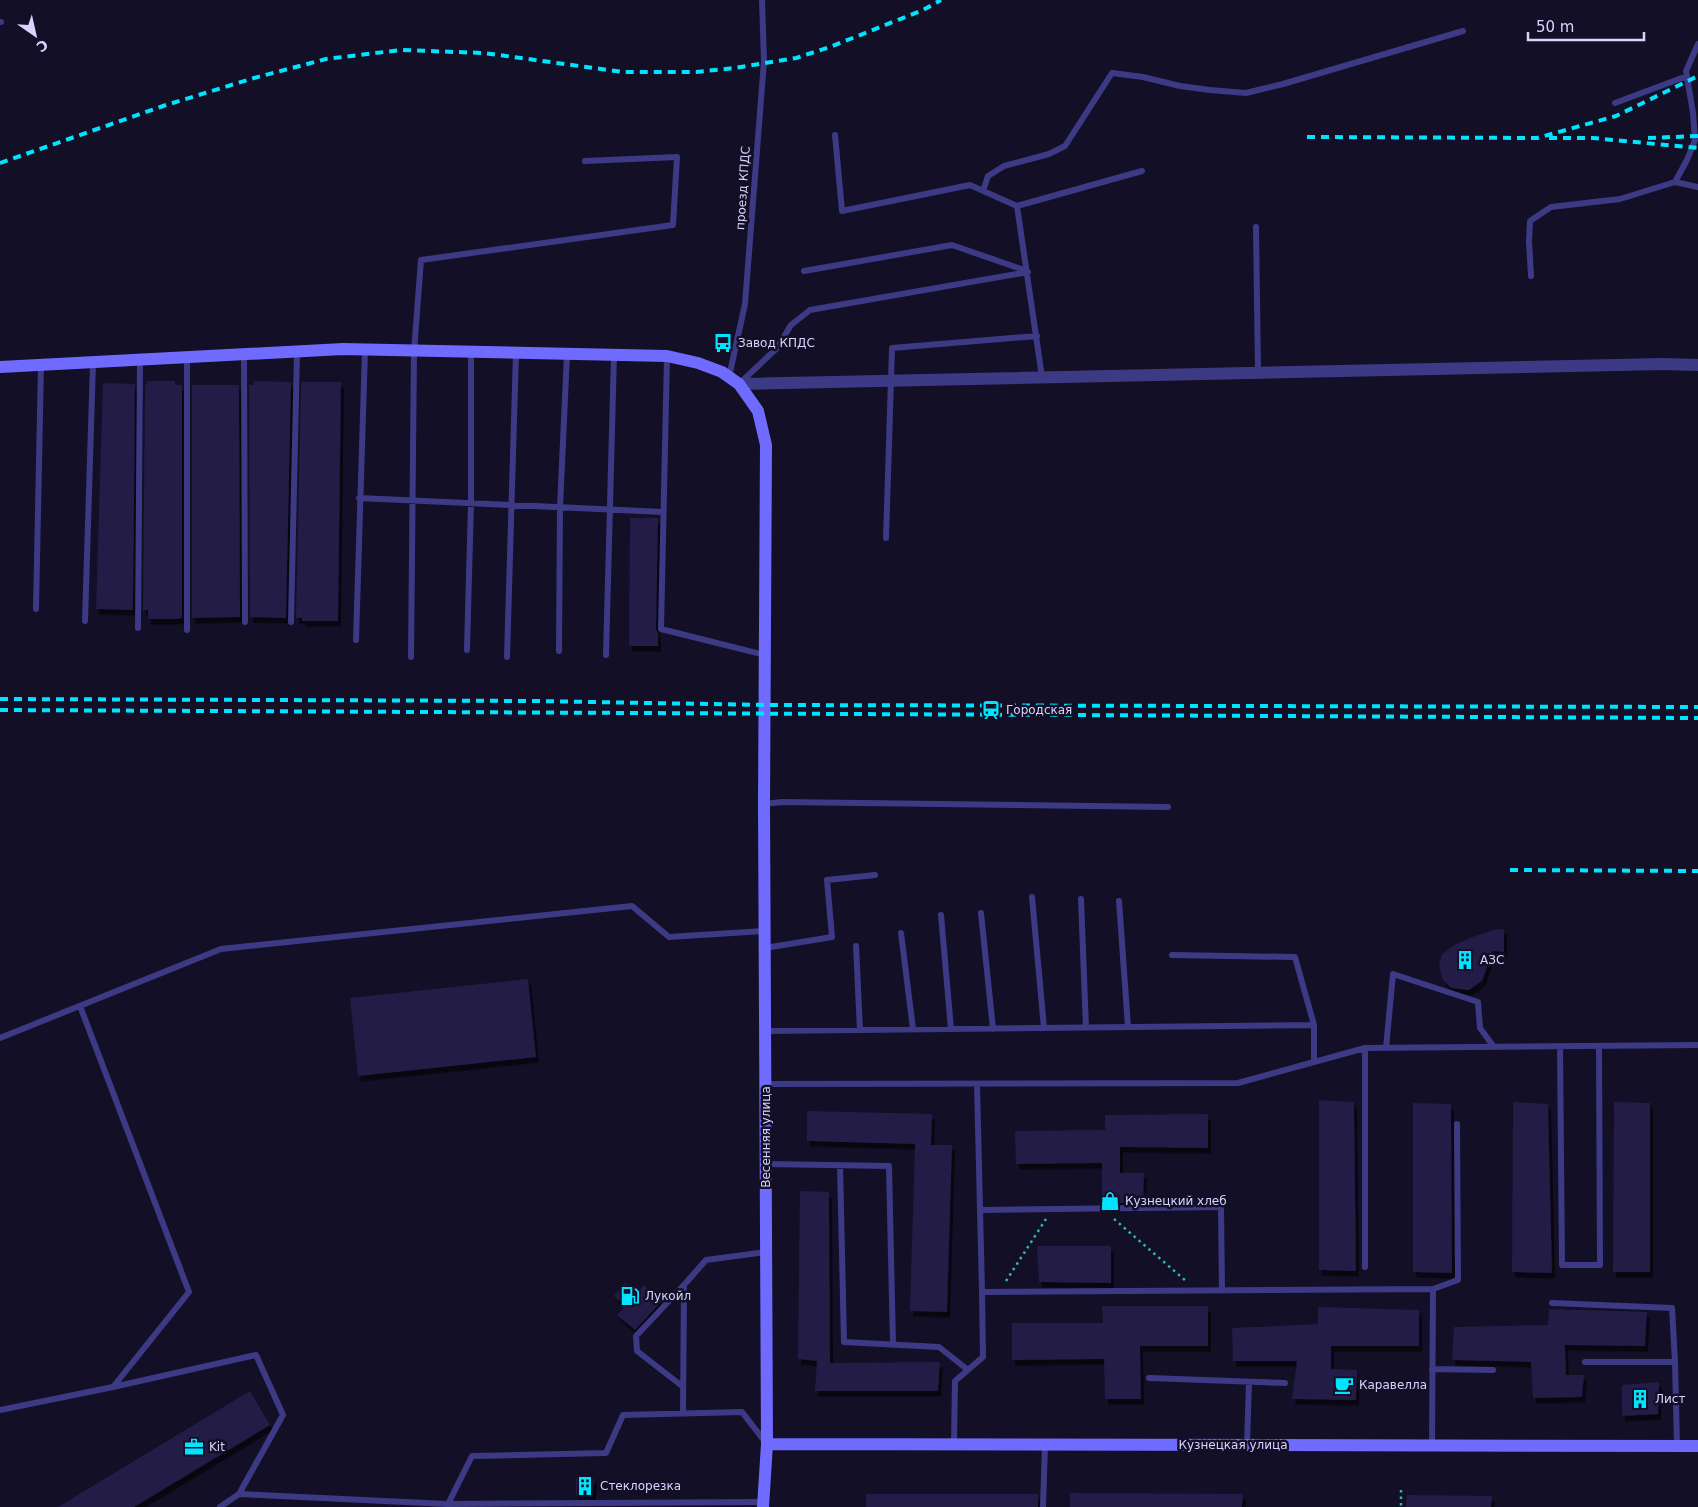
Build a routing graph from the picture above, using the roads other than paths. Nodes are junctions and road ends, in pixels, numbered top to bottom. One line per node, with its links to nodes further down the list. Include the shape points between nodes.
1 (762, 0): 37 (lane, проезд КПДС, via 764,61 745,304)
2 (1463, 31): 13 (lane, via 1246,93 1180,86 1112,72 1065,146 1049,154 1004,166 988,176)
3 (1698, 44): 4 (lane, via 1686,71)
4 (1687, 76): 5 (lane); 6 (lane)
5 (1615, 103)
6 (1693, 113): 7 (lane); 11 (lane, via 1695,140)
7 (1698, 120)
8 (835, 135): 13 (lane, via 842,211 970,185)
9 (584, 161): 21 (lane, via 677,157 673,225 421,260)
10 (1142, 171): 14 (lane)
11 (1675, 182): 12 (lane); 18 (lane, via 1620,199 1551,207 1530,221)
12 (1698, 187)
13 (984, 191): 14 (lane)
14 (1017, 206): 17 (lane)
15 (1256, 227): 35 (lane)
16 (804, 271): 17 (lane, via 952,245)
17 (1028, 272): 19 (lane); 37 (lane, via 810,310 791,325 777,348)
18 (1531, 276)
19 (1037, 336): 36 (lane); 38 (lane, via 892,348)
20 (365, 350): 21 (street); 22 (street); 39 (lane)
21 (414, 351): 23 (street); 40 (lane)
22 (297, 352): 26 (street); 50 (lane)
23 (471, 352): 24 (street); 41 (lane)
24 (516, 353): 25 (street); 42 (lane)
25 (567, 354): 27 (street); 43 (lane)
26 (244, 355): 29 (street); 49 (lane)
27 (614, 355): 28 (street); 44 (lane)
28 (667, 356): 37 (street, via 698,363 722,372); 45 (lane)
29 (187, 358): 30 (street); 52 (lane)
30 (140, 360): 31 (street); 51 (lane)
31 (93, 363): 32 (street); 48 (lane)
32 (41, 365): 34 (street); 47 (lane)
33 (1698, 365): 35 (street)
34 (0, 367)
35 (1258, 372): 36 (street)
36 (1042, 377): 38 (street)
37 (734, 381): 38 (street); 57 (street, Весенняя улица, via 758,410 766,445)
38 (890, 381): 46 (lane)
39 (359, 498): 40 (lane); 53 (lane)
40 (413, 500): 41 (lane); 58 (lane)
41 (471, 503): 42 (lane); 54 (lane)
42 (511, 505): 43 (lane); 59 (lane)
43 (560, 507): 44 (lane); 55 (lane)
44 (610, 509): 45 (lane); 56 (lane)
45 (663, 512): 57 (lane, via 660,629)
46 (886, 538)
47 (36, 609)
48 (85, 622)
49 (244, 622)
50 (291, 622)
51 (138, 628)
52 (187, 630)
53 (356, 640)
54 (466, 650)
55 (559, 651)
56 (606, 655)
57 (765, 655): 60 (street, Весенняя улица)
58 (411, 657)
59 (507, 657)
60 (764, 804): 61 (lane); 68 (street, Весенняя улица)
61 (1168, 807)
62 (875, 875): 71 (lane, via 827,880 832,937)
63 (1032, 897): 76 (lane)
64 (1081, 899): 77 (lane)
65 (1120, 901): 75 (lane)
66 (982, 913): 80 (lane)
67 (941, 914): 79 (lane)
68 (765, 931): 71 (street, Весенняя улица); 73 (lane, via 669,938 632,906 221,949)
69 (901, 933): 78 (lane)
70 (856, 946): 81 (lane)
71 (765, 948): 82 (street, Весенняя улица)
72 (1172, 955): 74 (lane, via 1295,957)
73 (80, 1006): 83 (lane); 114 (lane, via 189,1292)
74 (1314, 1025): 75 (lane); 90 (lane)
75 (1128, 1027): 77 (lane)
76 (1044, 1028): 77 (lane); 80 (lane)
77 (1086, 1028)
78 (913, 1029): 79 (lane); 81 (lane)
79 (951, 1029): 80 (lane)
80 (992, 1029)
81 (860, 1030): 82 (lane)
82 (765, 1031): 91 (street, Весенняя улица)
83 (0, 1038)
84 (1698, 1045): 86 (lane)
85 (1560, 1046): 86 (lane); 86 (lane, via 1562,1265 1600,1265); 87 (lane)
86 (1599, 1046)
87 (1494, 1047): 89 (lane); 89 (lane, via 1480,1028 1478,1002 1394,974)
88 (1366, 1048): 89 (lane); 90 (lane); 98 (lane)
89 (1386, 1048)
90 (1314, 1062): 92 (lane, via 1238,1082)
91 (765, 1084): 92 (lane); 94 (street, Весенняя улица)
92 (977, 1084): 96 (lane)
93 (1457, 1124): 100 (lane, via 1458,1280)
94 (766, 1164): 95 (lane); 97 (street, Весенняя улица)
95 (840, 1166): 104 (lane, via 844,1342); 104 (lane, via 889,1166)
96 (980, 1210): 101 (lane, via 1221,1207); 102 (lane)
97 (766, 1252): 99 (lane, via 706,1260); 117 (street, Весенняя улица)
98 (1365, 1267)
99 (684, 1285): 113 (lane); 113 (lane, via 636,1336 637,1351)
100 (1433, 1289): 101 (lane); 107 (lane)
101 (1222, 1291): 102 (lane)
102 (982, 1292): 108 (lane, via 983,1357)
103 (1552, 1303): 106 (lane, via 1672,1308)
104 (893, 1345): 108 (lane, via 939,1347)
105 (1585, 1362): 106 (lane)
106 (1674, 1362): 122 (lane)
107 (1432, 1369): 109 (lane); 121 (lane)
108 (968, 1370): 118 (lane, via 955,1381)
109 (1494, 1370)
110 (1149, 1378): 111 (lane)
111 (1249, 1382): 112 (lane); 120 (lane)
112 (1285, 1384)
113 (682, 1386): 116 (lane)
114 (113, 1387): 115 (lane); 124 (lane, via 256,1354 282,1415)
115 (0, 1410)
116 (683, 1413): 117 (lane, via 742,1412); 127 (lane, via 623,1415 606,1453 472,1456)
117 (767, 1444): 118 (street, Кузнецкая улица); 126 (street, Весенняя улица)
118 (954, 1445): 119 (street, Кузнецкая улица)
119 (1044, 1445): 120 (street, Кузнецкая улица); 129 (lane)
120 (1247, 1445): 121 (street, Кузнецкая улица)
121 (1432, 1445): 122 (street, Кузнецкая улица)
122 (1677, 1446): 123 (street, Кузнецкая улица)
123 (1698, 1446)
124 (240, 1494): 127 (lane); 128 (lane)
125 (575, 1505): 126 (lane); 127 (lane)
126 (763, 1505)
127 (447, 1506)
128 (220, 1507)
129 (1043, 1507)

